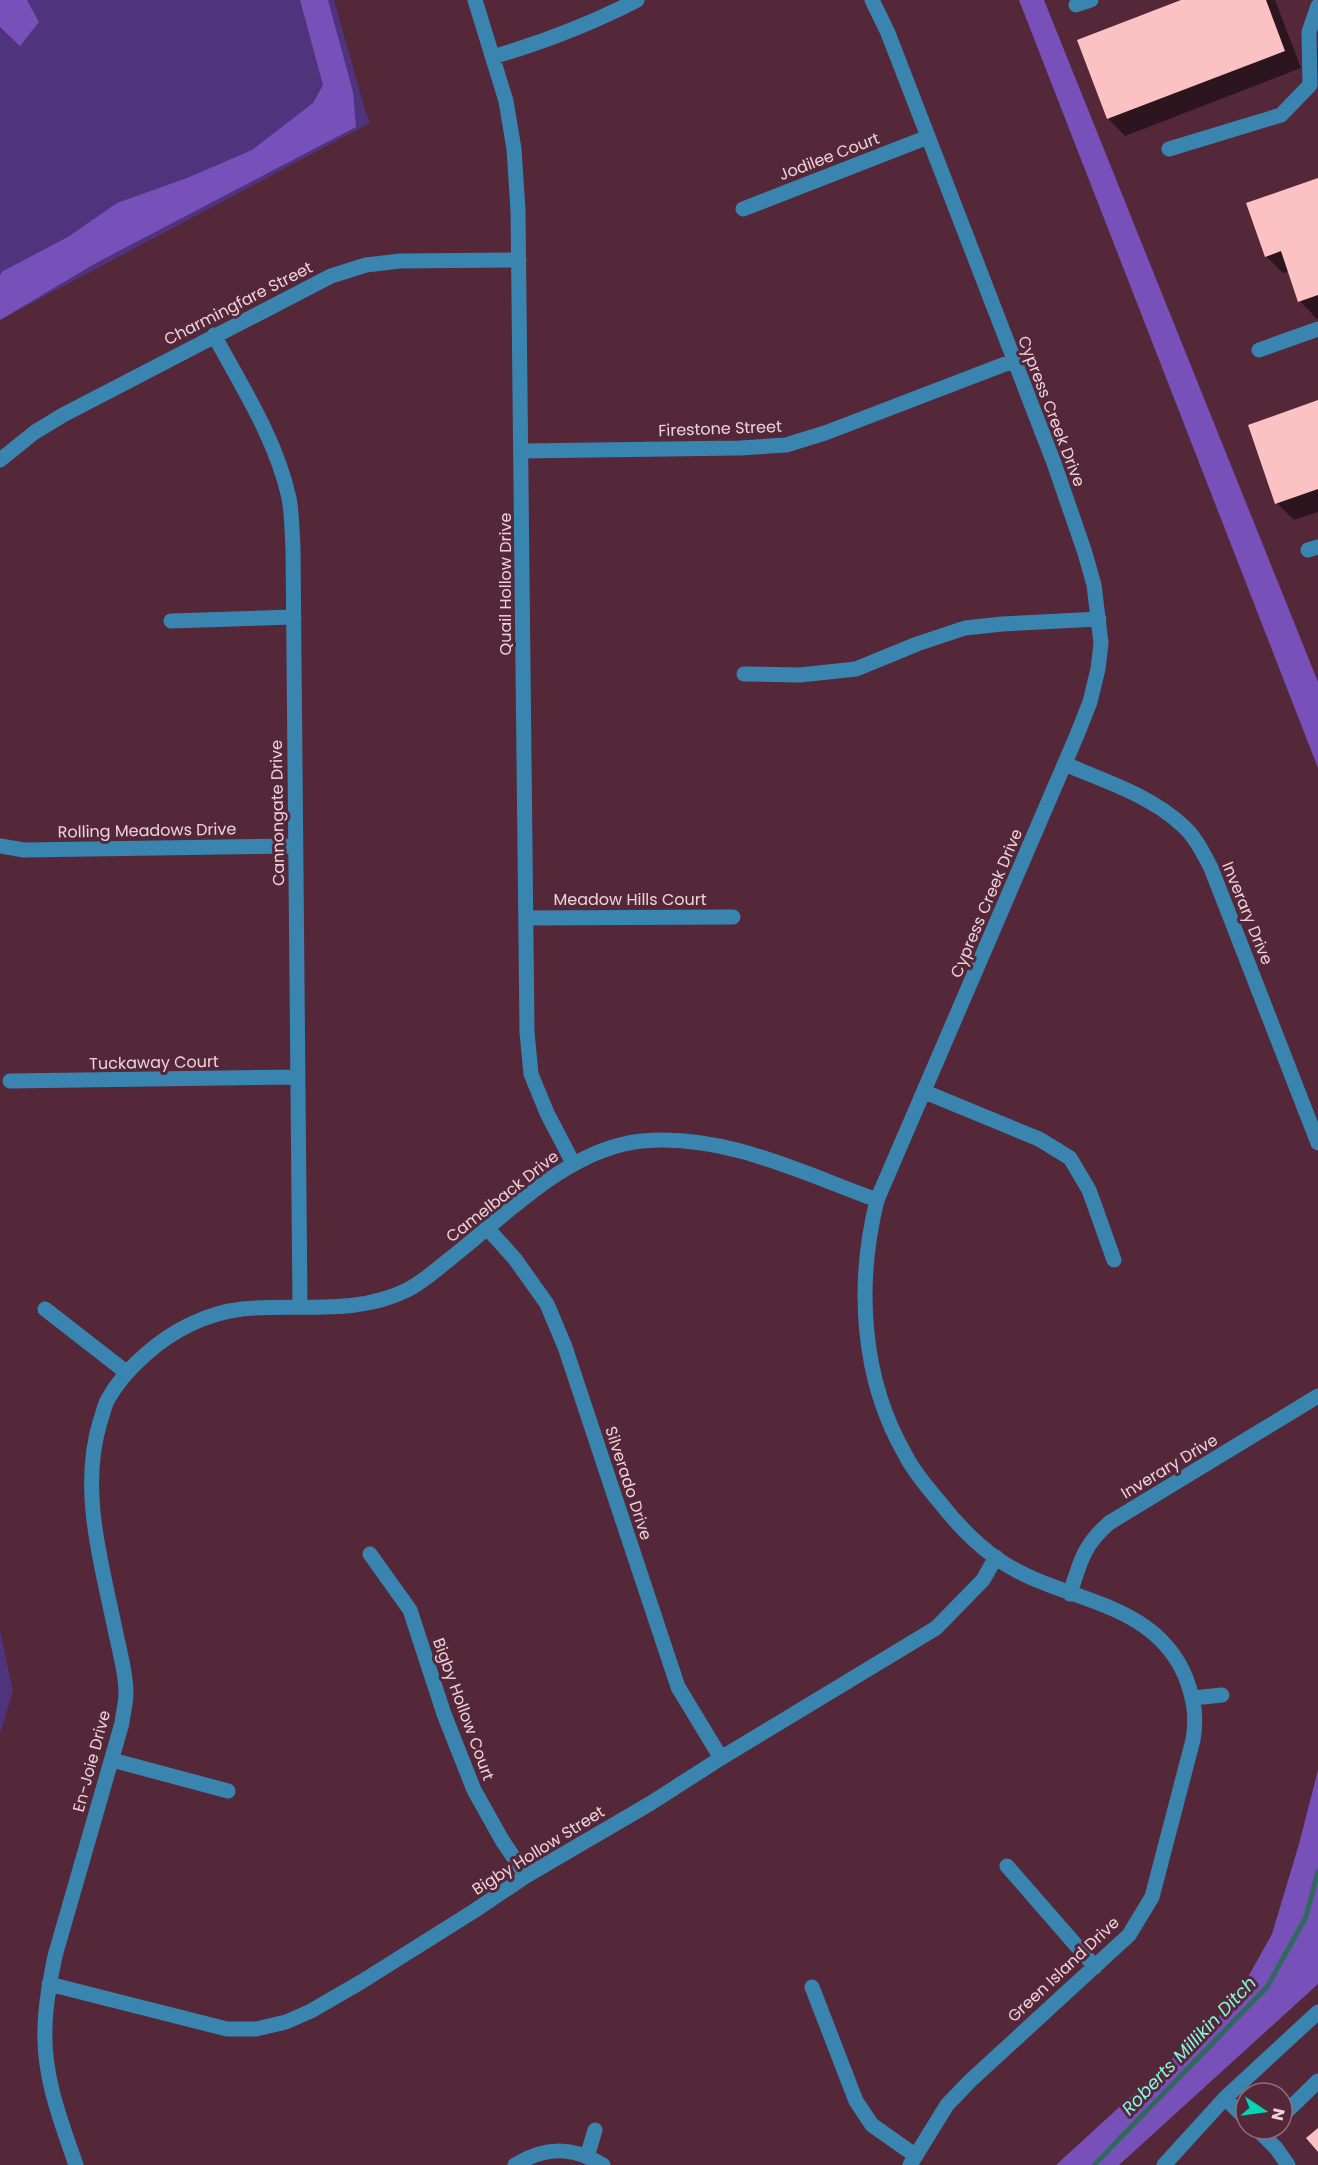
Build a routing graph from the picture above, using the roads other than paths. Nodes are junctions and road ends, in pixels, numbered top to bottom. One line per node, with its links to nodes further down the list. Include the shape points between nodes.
1 (475, 0): 7 (street, Quail Hollow Drive)
2 (637, 0): 7 (street, via 584,27)
3 (872, 0): 8 (street, Cypress Creek Drive)
4 (1091, 0): 5 (street)
5 (1076, 5)
6 (1318, 6): 9 (street, via 1309,32 1310,85 1281,115)
7 (493, 57): 11 (street, Quail Hollow Drive, via 514,149)
8 (928, 137): 10 (street, Jodilee Court); 15 (street, Cypress Creek Drive)
9 (1169, 149)
10 (743, 209)
11 (519, 260): 13 (street, Charmingfare Street, via 366,265 331,276); 16 (street, Quail Hollow Drive)
12 (1318, 329): 14 (street)
13 (214, 335): 17 (street, Charmingfare Street, via 63,415); 18 (street, Cannongate Drive, via 279,463 289,500)
14 (1260, 350)
15 (1013, 361): 16 (street, Firestone Street, via 786,445); 19 (street, Cypress Creek Drive, via 1085,553)
16 (522, 451): 26 (street, Quail Hollow Drive)
17 (0, 460)
18 (294, 617): 20 (street); 24 (street, Cannongate Drive)
19 (1099, 620): 21 (street, via 965,628 856,669 800,675); 22 (street, Cypress Creek Drive, via 1098,669 1090,702)
20 (171, 621)
21 (744, 674)
22 (1065, 764): 29 (street, Cypress Creek Drive); 30 (street, Inverary Drive, via 1165,811 1200,846)
23 (0, 846): 24 (street, Rolling Meadows Drive, via 24,850)
24 (296, 846): 27 (street, Cannongate Drive)
25 (733, 917): 26 (street, Meadow Hills Court)
26 (527, 918): 31 (street, Quail Hollow Drive, via 531,1074)
27 (297, 1077): 28 (street, Tuckaway Court); 35 (street, Cannongate Drive)
28 (10, 1081)
29 (925, 1092): 32 (street, Cypress Creek Drive); 34 (street, via 1039,1139 1070,1158 1089,1190)
30 (1318, 1143)
31 (573, 1163): 32 (street, Camelback Drive, via 604,1149 640,1141 702,1143 739,1149); 33 (street, Camelback Drive)
32 (878, 1200): 41 (street, Cypress Creek Drive, via 869,1235 865,1280 874,1381 906,1456 960,1527)
33 (488, 1229): 35 (street, Camelback Drive, via 408,1290 363,1305); 45 (street, Silverado Drive, via 515,1259 546,1304 566,1347 678,1687)
34 (1114, 1260)
35 (300, 1307): 37 (street, Camelback Drive, via 240,1309 209,1317 184,1326)
36 (45, 1309): 38 (street)
37 (157, 1344): 38 (street, En-Joie Drive)
38 (126, 1372): 46 (street, En-Joie Drive, via 107,1401 95,1439 90,1476 92,1513 126,1694)
39 (1318, 1396): 42 (street, Inverary Drive, via 1109,1523 1083,1554)
40 (370, 1554): 49 (street, Bigby Hollow Court, via 410,1610 474,1790)
41 (996, 1557): 42 (street, Cypress Creek Drive); 45 (street, Bigby Hollow Street, via 983,1580 936,1628)
42 (1070, 1594): 44 (street, Cypress Creek Drive, via 1112,1607 1157,1635 1177,1660)
43 (1221, 1695): 44 (street)
44 (1193, 1698): 50 (street, Green Island Drive, via 1193,1740 1152,1897 1129,1935)
45 (721, 1758): 49 (street, Bigby Hollow Street)
46 (112, 1760): 47 (street); 51 (street, En-Joie Drive)
47 (228, 1791)
48 (1006, 1866): 50 (street)
49 (526, 1876): 51 (street, Bigby Hollow Street, via 311,2011 256,2029 227,2030)
50 (1095, 1967): 61 (street, Green Island Drive, via 947,2105)
51 (49, 1984): 62 (street, En-Joie Drive, via 44,2031 49,2075)
52 (812, 1987): 61 (street, via 856,2102 872,2125)
53 (1318, 2012): 55 (street)
54 (1318, 2081): 56 (street)
55 (1225, 2098): 57 (street); 65 (street)
56 (1294, 2104)
57 (1234, 2107)
58 (595, 2130): 60 (street)
59 (1271, 2141): 66 (street)
60 (587, 2157): 63 (street, via 544,2151); 64 (street)
61 (913, 2160)
62 (76, 2165)
63 (515, 2165)
64 (603, 2165)
65 (1164, 2165)
66 (1288, 2165)

